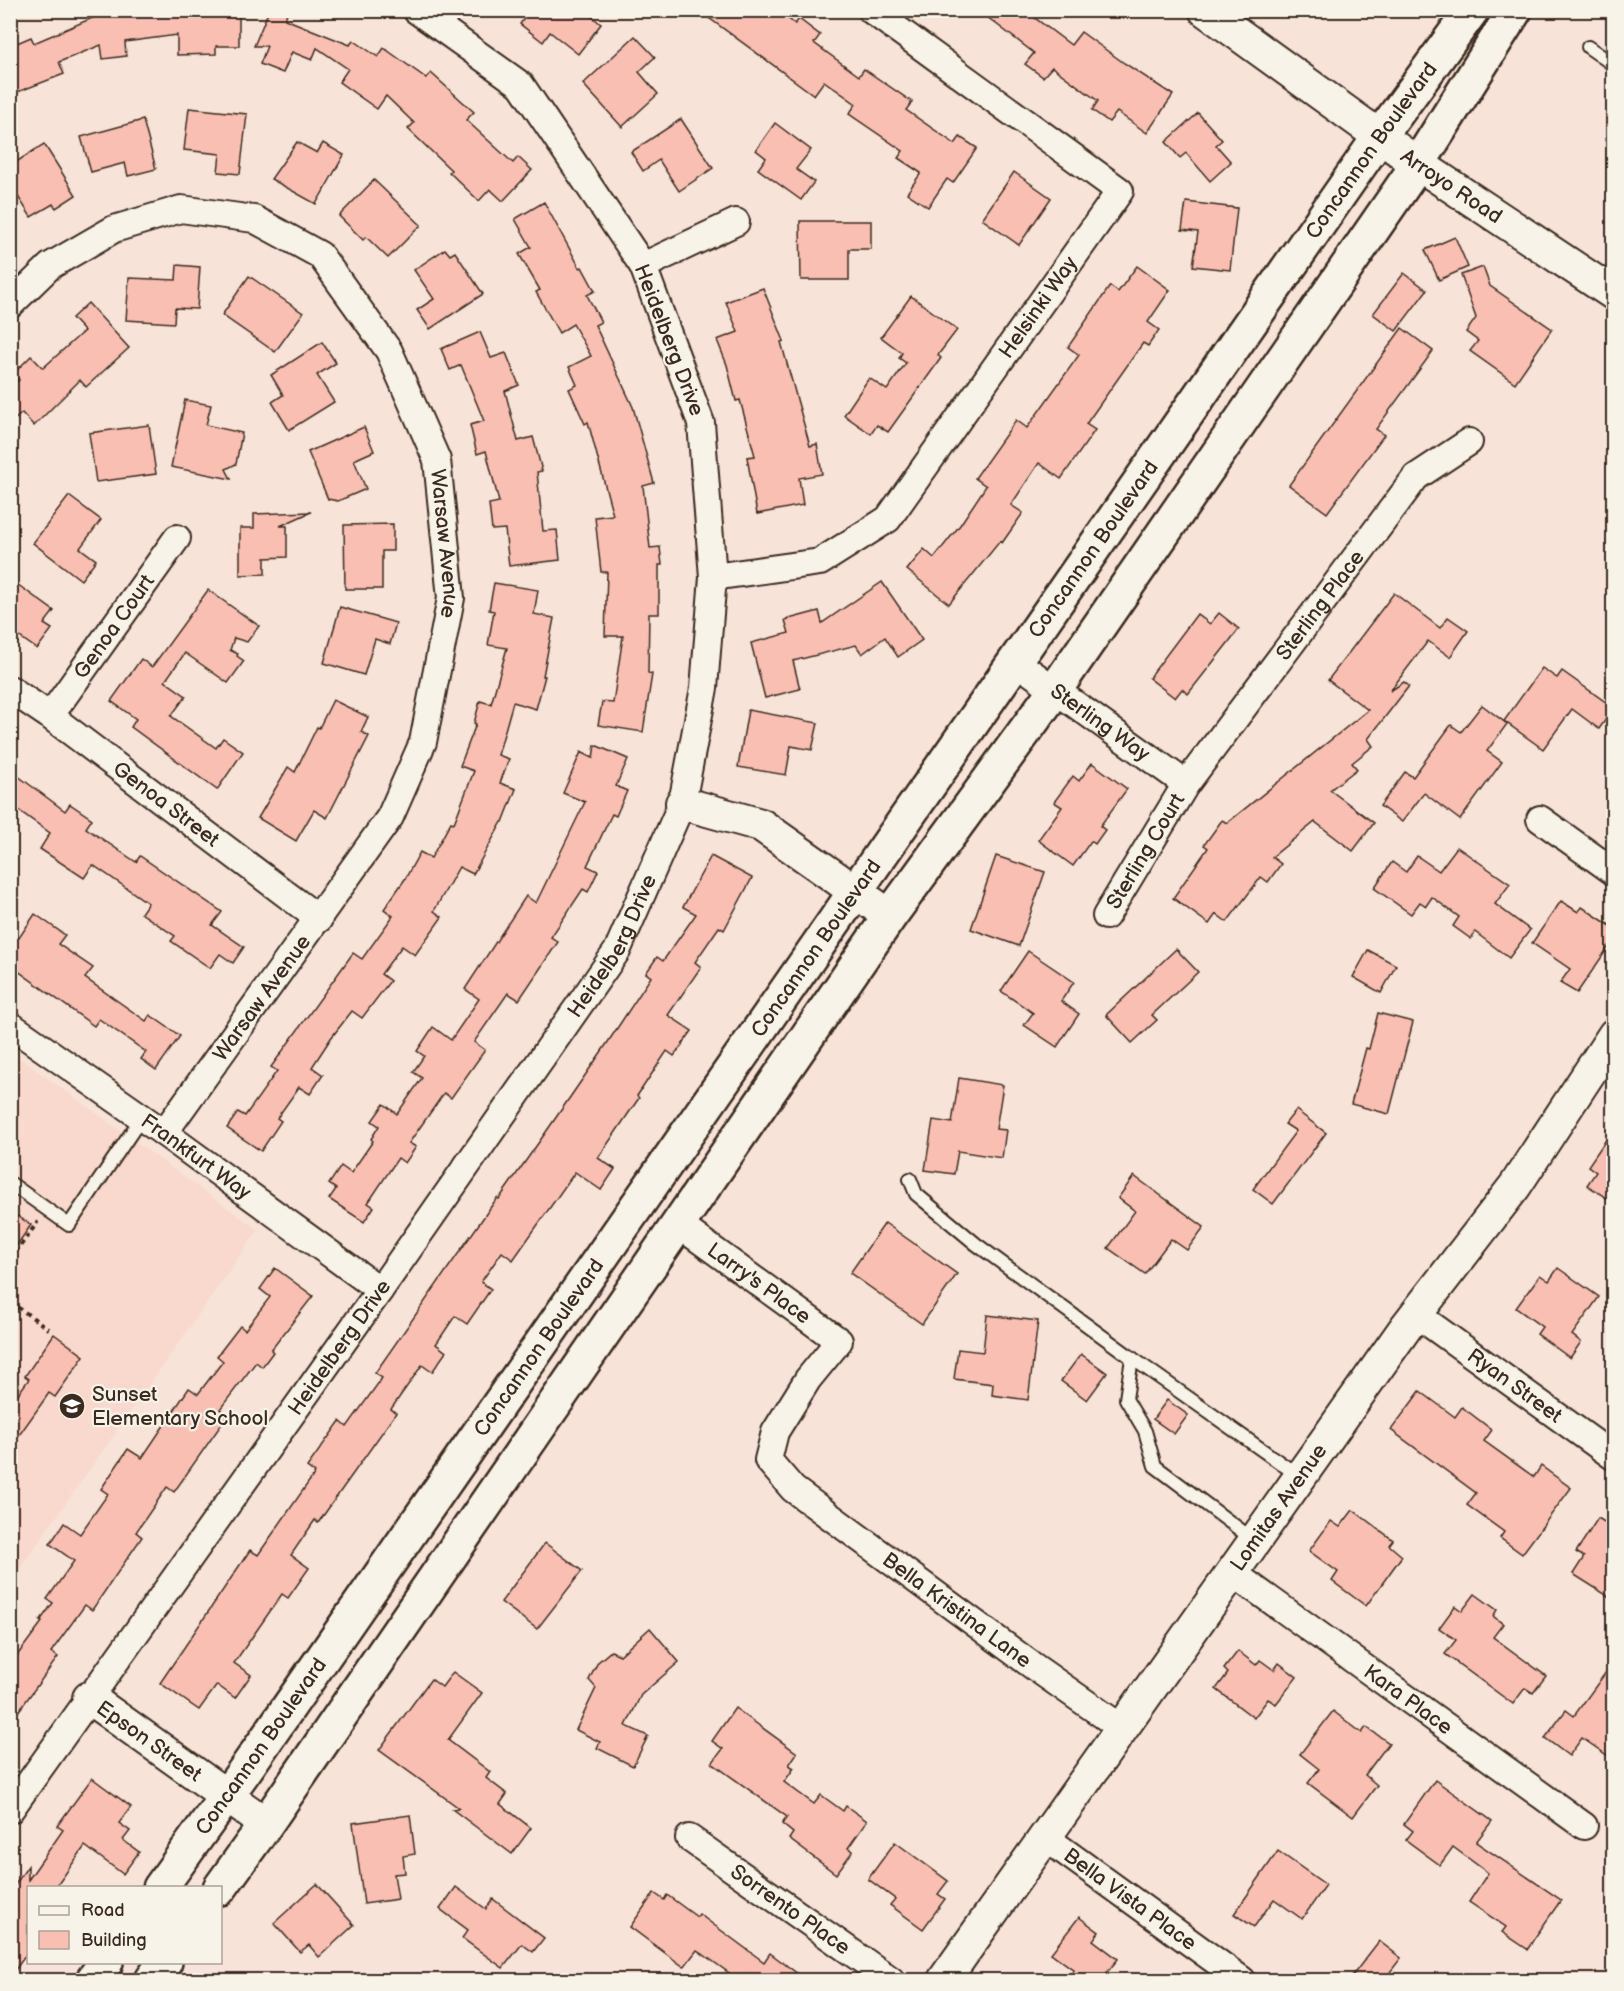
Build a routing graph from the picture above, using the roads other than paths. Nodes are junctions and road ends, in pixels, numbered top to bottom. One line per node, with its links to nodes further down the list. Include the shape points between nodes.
1 (416, 10): 11 (street, Heidelberg Drive, via 521,85)
2 (871, 10): 16 (street, Helsinki Way, via 1120,191 888,519 820,562)
3 (1205, 10): 8 (street, Arroyo Road)
4 (1472, 10): 8 (main road, Concannon Boulevard)
5 (1515, 10): 9 (main road, Concannon Boulevard)
6 (1588, 46): 7 (lane)
7 (1614, 65)
8 (1380, 136): 9 (street, Arroyo Road); 17 (main road, Concannon Boulevard)
9 (1418, 164): 12 (street, Arroyo Road); 19 (main road, Concannon Boulevard)
10 (736, 222): 11 (street)
11 (643, 266): 16 (street, Heidelberg Drive, via 701,423)
12 (1614, 294)
13 (10, 305): 28 (street, Warsaw Avenue, via 50,266 114,229 181,209 254,219 321,255 389,351 436,460 451,598 423,742 390,817)
14 (1469, 442): 21 (street, Sterling Place, via 1416,477)
15 (177, 538): 20 (street, Genoa Court)
16 (713, 577): 22 (street, Heidelberg Drive, via 704,688)
17 (1015, 661): 19 (street, Sterling Way); 25 (main road, Concannon Boulevard)
18 (10, 689): 20 (street, Genoa Street)
19 (1055, 690): 21 (street, Sterling Way); 26 (main road, Concannon Boulevard)
20 (50, 716): 28 (street, Genoa Street)
21 (1186, 784): 27 (street, Sterling Court)
22 (682, 802): 25 (street, via 761,825); 36 (street, Heidelberg Drive, via 617,951)
23 (1540, 819): 24 (street)
24 (1614, 872)
25 (854, 891): 26 (street); 46 (main road, Concannon Boulevard)
26 (890, 916): 35 (main road, Concannon Boulevard)
27 (1106, 916)
28 (318, 920): 32 (street, Warsaw Avenue)
29 (10, 1025): 31 (street, Frankfurt Way)
30 (1610, 1049): 37 (street, Lomitas Avenue, via 1515,1186)
31 (142, 1117): 32 (street, Frankfurt Way); 34 (lane, via 69,1225)
32 (164, 1133): 36 (street, Frankfurt Way)
33 (910, 1179): 39 (lane, via 916,1194 976,1244)
34 (10, 1183)
35 (679, 1225): 38 (street, Larry's Place); 48 (main road, Concannon Boulevard)
36 (380, 1290): 44 (street, Heidelberg Drive)
37 (1416, 1314): 40 (street, Ryan Street); 41 (street, Lomitas Avenue)
38 (839, 1341): 45 (street, Bella Kristina Lane, via 808,1379 776,1432 768,1460 793,1489)
39 (1132, 1358): 41 (lane); 42 (lane, via 1126,1399 1145,1431 1155,1466)
40 (1614, 1457)
41 (1301, 1477): 42 (street, Lomitas Avenue)
42 (1256, 1541): 43 (street, Lomitas Avenue)
43 (1233, 1573): 45 (street, Lomitas Avenue); 49 (street, Kara Place)
44 (90, 1698): 46 (street, Epson Street); 47 (street, Heidelberg Drive)
45 (1123, 1729): 51 (street, Lomitas Avenue)
46 (226, 1796): 48 (street, Epson Street); 52 (main road, Concannon Boulevard)
47 (10, 1810)
48 (266, 1824): 53 (main road, Concannon Boulevard)
49 (1584, 1826)
50 (689, 1838): 58 (street, Sorrento Place)
51 (1046, 1838): 59 (street, Lomitas Avenue); 60 (street, Bella Vista Place)
52 (161, 1886)
53 (221, 1886)
54 (105, 1964): 56 (main road)
55 (164, 1964): 57 (main road)
56 (93, 1980)
57 (152, 1980)
58 (891, 1980)
59 (944, 1980)
60 (1242, 1980)

